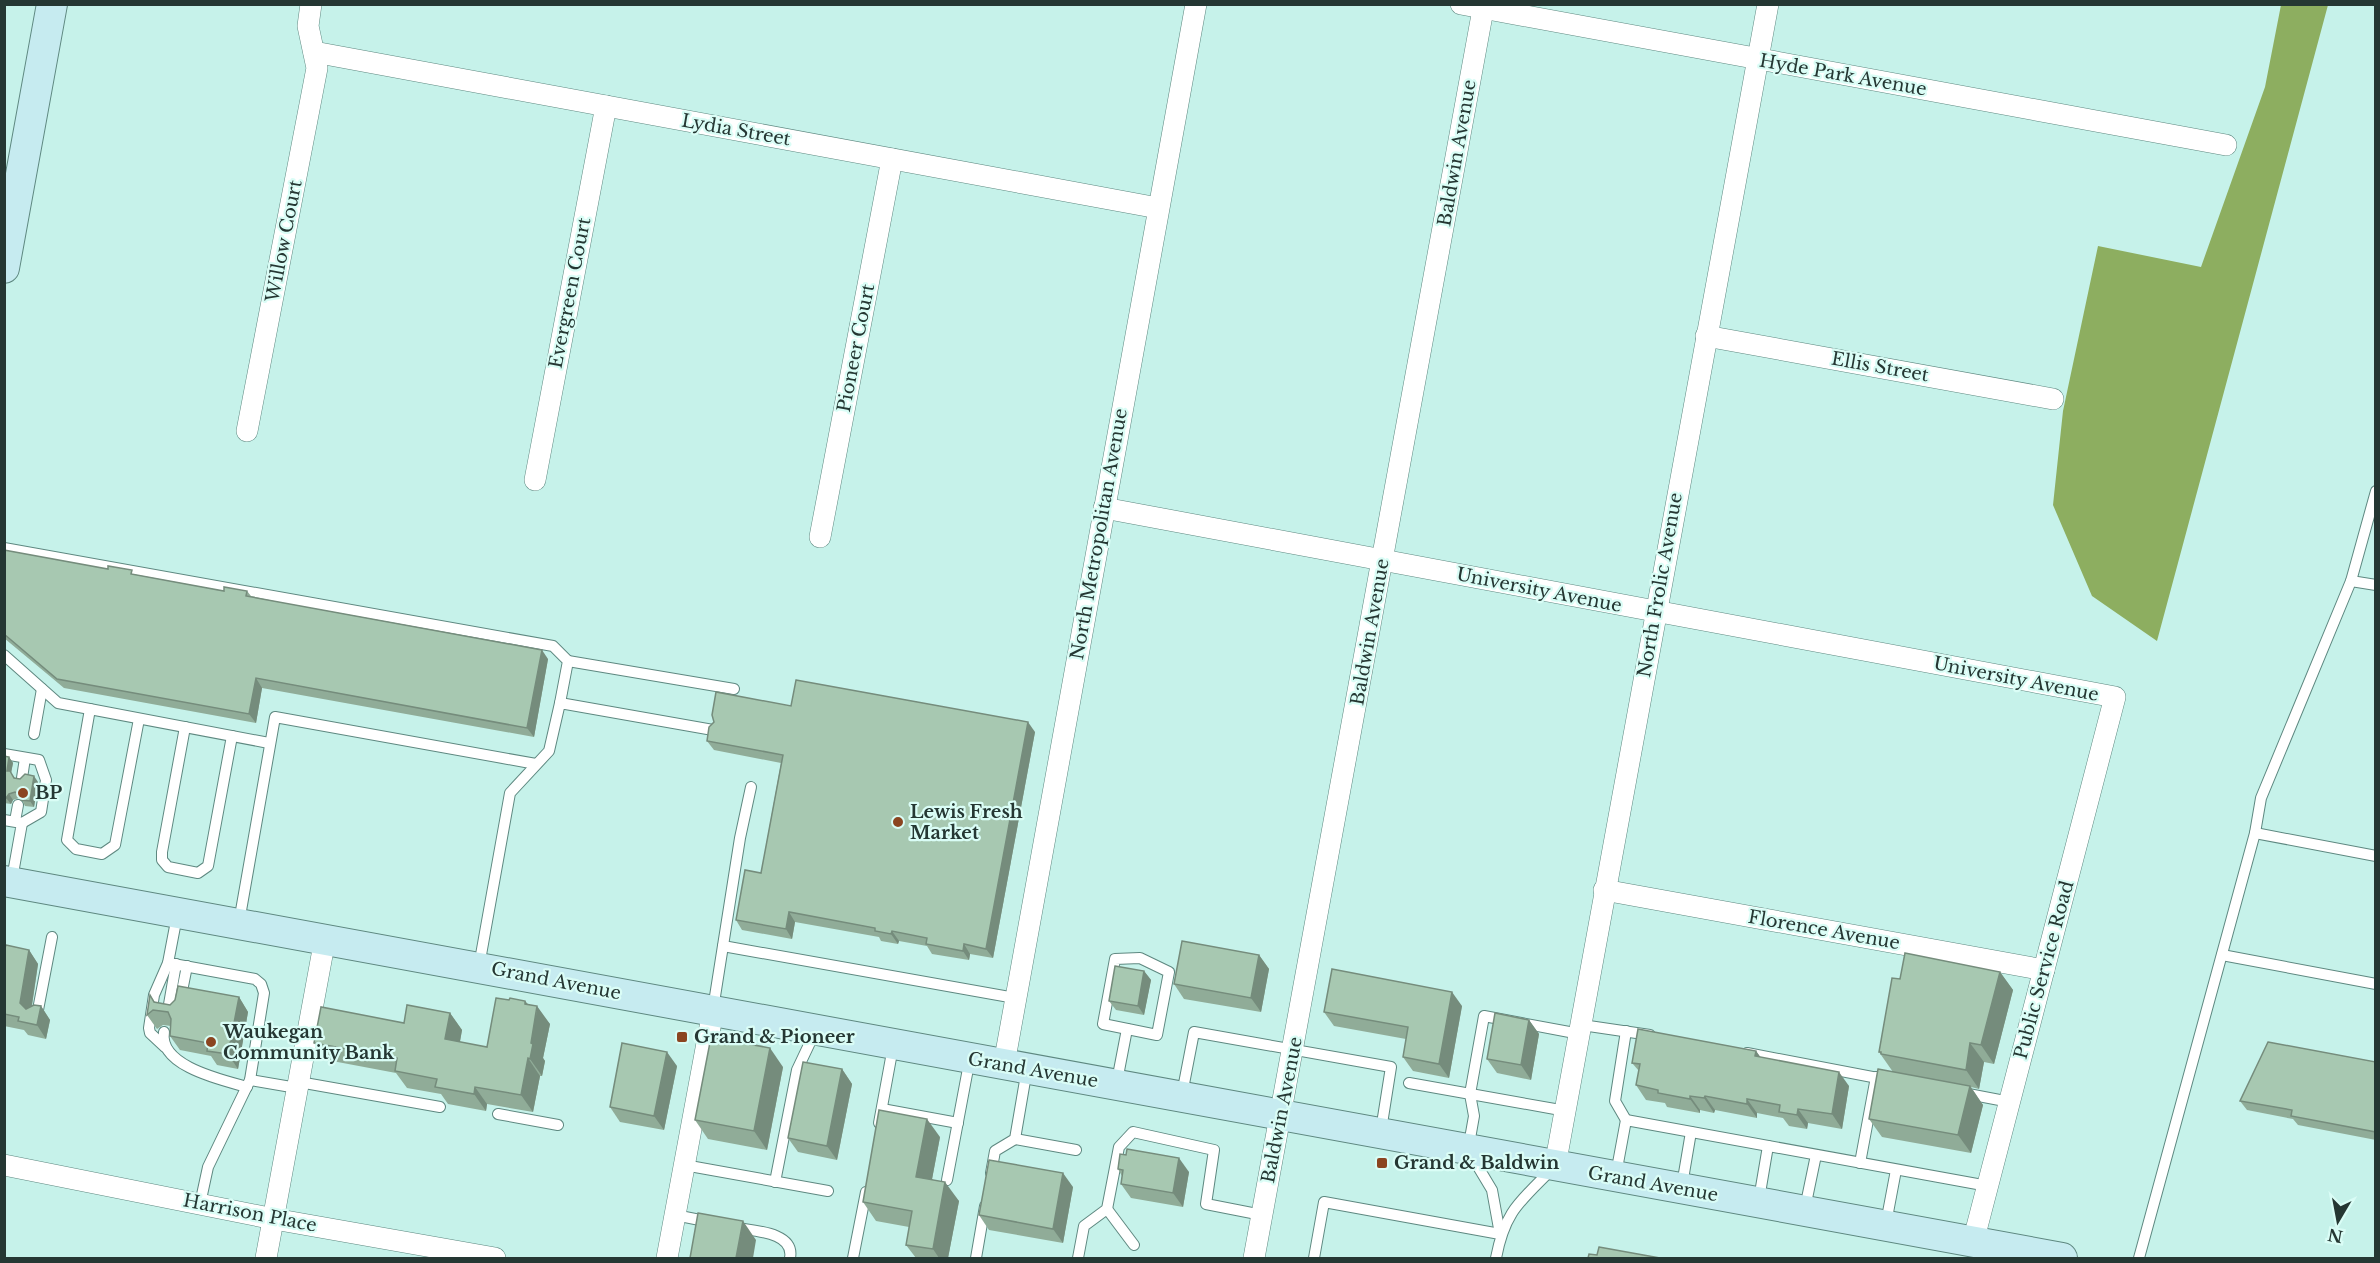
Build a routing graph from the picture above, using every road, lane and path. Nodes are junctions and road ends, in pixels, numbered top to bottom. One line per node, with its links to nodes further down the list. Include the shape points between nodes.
1 (52, 4): 13 (main road)
2 (312, 4): 7 (street, Willow Court, via 308,26)
3 (1196, 4): 12 (street, North Metropolitan Avenue)
4 (1461, 4): 6 (street, Hyde Park Avenue)
5 (1768, 4): 8 (street, North Frolic Avenue)
6 (1484, 7): 8 (street, Hyde Park Avenue); 22 (street, Baldwin Avenue)
7 (314, 52): 9 (street, Lydia Street); 16 (street, Willow Court, via 317,68)
8 (1758, 59): 10 (street, Hyde Park Avenue); 14 (street, North Frolic Avenue)
9 (606, 106): 11 (street, Lydia Street); 17 (street, Evergreen Court)
10 (2226, 145)
11 (892, 159): 12 (street, Lydia Street); 20 (street, Pioneer Court)
12 (1158, 208): 19 (street, North Metropolitan Avenue)
13 (4, 268)
14 (1706, 336): 15 (street, Ellis Street); 25 (street, North Frolic Avenue)
15 (2053, 399)
16 (247, 431)
17 (535, 480)
18 (2376, 491): 23 (lane)
19 (1104, 508): 22 (street, University Avenue); 60 (street, North Metropolitan Avenue)
20 (820, 537)
21 (4, 548): 27 (lane, via 553,646)
22 (1383, 560): 25 (street, University Avenue); 71 (street, Baldwin Avenue)
23 (2351, 581): 24 (lane); 46 (lane, via 2261,798)
24 (2376, 585)
25 (1655, 612): 30 (street, University Avenue); 49 (street, North Frolic Avenue)
26 (4, 655): 28 (lane)
27 (568, 661): 29 (lane); 31 (lane)
28 (42, 689): 32 (lane, via 58,704); 36 (lane)
29 (734, 689)
30 (2115, 697): 58 (street, Public Service Road)
31 (560, 703): 35 (lane); 41 (lane, via 549,751)
32 (90, 709): 33 (lane); 33 (lane, via 67,840 76,849 102,854 115,845)
33 (139, 719): 34 (lane)
34 (185, 727): 37 (lane); 37 (lane, via 162,860 168,867 198,873 208,866)
35 (713, 730)
36 (34, 734)
37 (232, 736): 38 (lane)
38 (269, 743): 41 (lane, via 275,717); 51 (lane)
39 (4, 754): 40 (lane)
40 (26, 758): 42 (lane); 45 (lane, via 39,760 46,780 40,812)
41 (536, 764): 57 (lane, via 510,793)
42 (22, 778)
43 (751, 787): 54 (lane)
44 (18, 805): 45 (lane)
45 (14, 821): 48 (lane)
46 (2255, 833): 47 (lane); 55 (lane)
47 (2376, 856)
48 (8, 882): 50 (main road, Grand Avenue)
49 (1604, 890): 58 (street, Florence Avenue); 65 (street, North Frolic Avenue)
50 (177, 913): 51 (main road, Grand Avenue); 56 (lane)
51 (239, 924): 53 (main road, Grand Avenue)
52 (52, 937): 63 (lane)
53 (325, 939): 57 (main road, Grand Avenue); 80 (street)
54 (723, 946): 60 (lane); 62 (lane)
55 (2222, 955): 59 (lane); 136 (lane)
56 (177, 964): 61 (lane); 72 (lane, via 154,995 149,1028); 79 (lane, via 255,979 261,984 264,993)
57 (479, 967): 62 (main road, Grand Avenue)
58 (2044, 970): 85 (street, Public Service Road)
59 (2376, 984)
60 (1015, 998): 75 (street, North Metropolitan Avenue)
61 (173, 1011)
62 (713, 1011): 66 (main road, Grand Avenue); 104 (street)
63 (38, 1015)
64 (1128, 1029): 64 (lane, via 1157,1035 1169,972 1140,958 1115,959 1103,1024); 81 (lane)
65 (1581, 1029): 67 (lane); 83 (lane, via 1484,1016); 88 (street, North Frolic Avenue)
66 (816, 1030): 70 (main road, Grand Avenue); 110 (lane, via 797,1070)
67 (1626, 1031): 69 (lane); 91 (lane, via 1615,1101)
68 (169, 1032): 72 (lane, via 163,1039)
69 (1660, 1037)
70 (894, 1044): 74 (main road, Grand Avenue); 87 (lane)
71 (1293, 1049): 84 (lane, via 1194,1032); 90 (street, Baldwin Avenue); 96 (lane, via 1390,1068)
72 (169, 1051): 79 (lane, via 181,1063 204,1074)
73 (1740, 1052): 76 (lane)
74 (970, 1058): 75 (main road, Grand Avenue); 92 (lane)
75 (1015, 1066): 81 (main road, Grand Avenue); 97 (lane)
76 (1876, 1077): 77 (lane); 102 (lane)
77 (1899, 1082)
78 (1409, 1083): 83 (lane)
79 (249, 1084): 80 (lane); 115 (lane, via 208,1167)
80 (298, 1085): 86 (lane); 120 (street)
81 (1116, 1085): 84 (main road, Grand Avenue)
82 (1954, 1092): 85 (lane)
83 (1470, 1094): 88 (lane); 100 (lane, via 1474,1116)
84 (1181, 1097): 90 (main road, Grand Avenue)
85 (2010, 1102): 111 (street, Public Service Road)
86 (440, 1107)
87 (882, 1108): 92 (lane); 94 (lane)
88 (1566, 1111): 105 (street, North Frolic Avenue)
89 (498, 1114): 93 (lane)
90 (1281, 1115): 96 (main road, Grand Avenue); 119 (street, Baldwin Avenue)
91 (1626, 1120): 95 (lane); 107 (lane)
92 (958, 1123): 109 (lane)
93 (558, 1125)
94 (878, 1132)
95 (1691, 1132): 98 (lane); 112 (lane)
96 (1381, 1134): 100 (main road, Grand Avenue)
97 (1015, 1139): 99 (lane); 130 (lane, via 995,1151)
98 (1768, 1146): 101 (lane); 114 (lane)
99 (1076, 1150)
100 (1468, 1150): 105 (main road, Grand Avenue); 122 (lane, via 1492,1191)
101 (1816, 1155): 102 (lane); 117 (lane)
102 (1860, 1163): 106 (lane)
103 (4, 1165): 115 (street, Harrison Place)
104 (684, 1165): 110 (lane); 118 (street)
105 (1555, 1166): 107 (main road, Grand Avenue); 122 (lane, via 1523,1196)
106 (1896, 1170): 111 (lane); 121 (lane)
107 (1616, 1177): 112 (main road, Grand Avenue)
108 (869, 1178): 129 (lane)
109 (947, 1180)
110 (775, 1182): 113 (lane)
111 (1988, 1186): 123 (street, Public Service Road)
112 (1682, 1189): 114 (main road, Grand Avenue)
113 (828, 1191)
114 (1758, 1203): 117 (main road, Grand Avenue)
115 (200, 1204): 120 (street, Harrison Place)
116 (1107, 1209): 119 (lane, via 1119,1147 1133,1132 1214,1150 1206,1204); 124 (lane); 131 (lane, via 1084,1227)
117 (1804, 1211): 121 (main road, Grand Avenue)
118 (675, 1215): 127 (street); 128 (lane, via 775,1235 786,1243)
119 (1262, 1215): 132 (street, Baldwin Avenue)
120 (274, 1219): 125 (street); 126 (street, Harrison Place)
121 (1885, 1226): 123 (main road, Grand Avenue)
122 (1500, 1234): 133 (lane, via 1324,1202); 134 (lane)
123 (1974, 1242): 135 (main road, Grand Avenue)
124 (1134, 1245)
125 (266, 1258)
126 (495, 1258)
127 (667, 1258)
128 (790, 1258)
129 (854, 1258)
130 (976, 1258)
131 (1078, 1258)
132 (1254, 1258)
133 (1314, 1258)
134 (1496, 1258)
135 (2062, 1258)
136 (2139, 1258)

